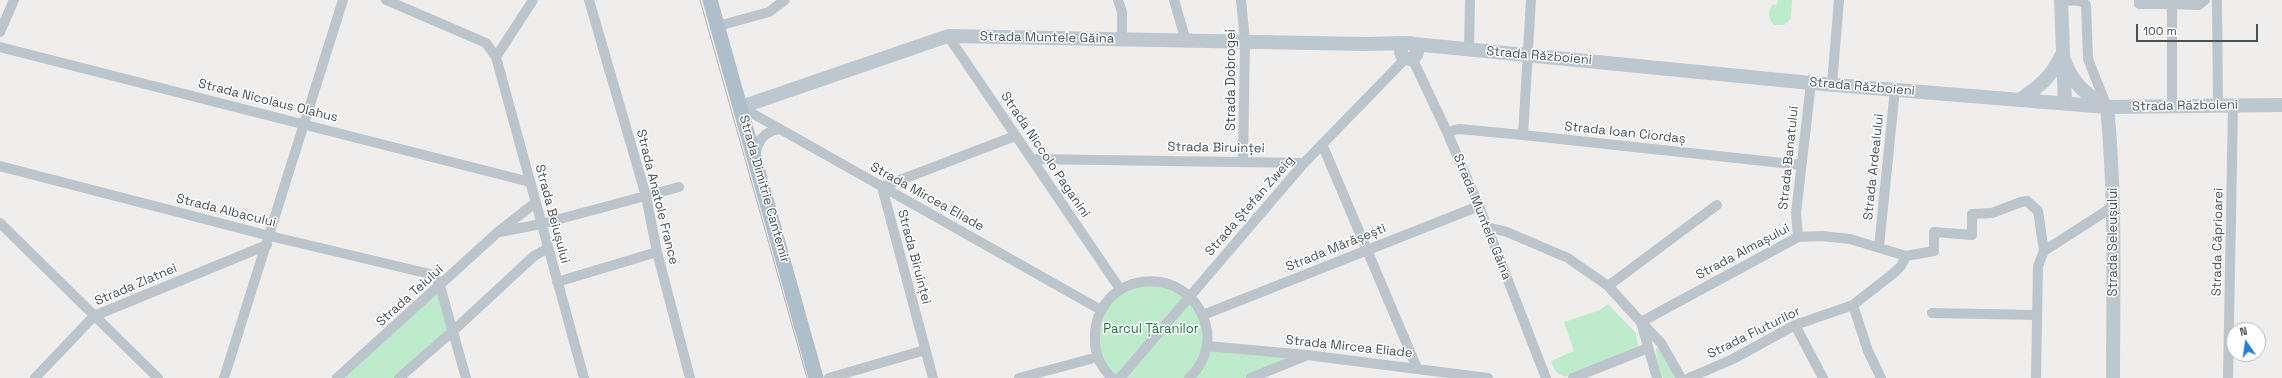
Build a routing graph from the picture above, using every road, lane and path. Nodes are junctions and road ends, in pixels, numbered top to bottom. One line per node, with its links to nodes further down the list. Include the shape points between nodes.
1 (14, 0): 20 (street)
2 (343, 0): 42 (street)
3 (386, 0): 30 (street, via 486,43)
4 (532, 0): 30 (street)
5 (589, 0): 57 (street, Strada Anatole France)
6 (710, 0): 19 (main road, Strada Dimitrie Cantemir)
7 (785, 0): 19 (street, via 769,12)
8 (1118, 0): 22 (street, via 1122,12)
9 (1174, 0): 23 (street)
10 (1241, 0): 24 (street, Strada Dobrogei)
11 (1470, 0): 26 (street)
12 (1531, 0): 28 (street)
13 (1839, 0): 32 (street)
14 (2061, 0): 29 (street); 40 (street, via 2085,3 2088,59)
15 (2139, 0): 18 (street, via 2139,4)
16 (2205, 0): 18 (street, via 2199,5)
17 (2216, 0): 37 (street)
18 (2172, 4): 41 (street)
19 (718, 26): 39 (main road, Strada Dimitrie Cantemir)
20 (0, 32)
21 (948, 36): 22 (street, Strada Muntele Găina); 39 (street, Strada Muntele Găina); 46 (street, Strada Niccolo Paganini)
22 (1122, 40): 23 (street, Strada Muntele Găina)
23 (1186, 41): 24 (street, Strada Muntele Găina)
24 (1245, 41): 27 (street, Strada Muntele Găina, via 1366,44); 50 (street, Strada Dobrogei)
25 (0, 47): 42 (street, Strada Nicolaus Olahus)
26 (1469, 49): 27 (street, Strada Războieni, via 1442,48); 28 (street, Strada Războieni)
27 (1409, 52): 44 (street, Strada Muntele Găina); 47 (street, Strada Ștefan Zweig)
28 (1528, 54): 31 (street, Strada Războieni); 45 (street)
29 (2062, 54): 34 (street, via 2054,72 2038,88); 35 (street); 40 (street, via 2068,72 2077,83 2087,94)
30 (496, 57): 54 (street, Strada Beiușului)
31 (1811, 83): 32 (street, Strada Războieni); 52 (street, Strada Banatului)
32 (1832, 84): 33 (street, Strada Războieni)
33 (1895, 89): 34 (street, Strada Războieni); 68 (street, Strada Ardealului)
34 (2021, 99): 35 (street, Strada Războieni)
35 (2064, 103): 40 (street, Strada Războieni)
36 (2282, 105): 38 (street, Strada Războieni)
37 (2218, 106): 38 (street, Strada Războieni); 41 (street, Strada Războieni)
38 (2233, 106): 120 (street, Strada Căprioarei)
39 (741, 107): 43 (street, Strada Mircea Eliade); 48 (main road, Strada Dimitrie Cantemir)
40 (2107, 107): 41 (street, Strada Războieni); 61 (street, Strada Seleușului, via 2113,163)
41 (2172, 107)
42 (305, 124): 54 (street, Strada Nicolaus Olahus); 67 (street)
43 (779, 129): 48 (street, via 763,137 758,143); 56 (street, Strada Mircea Eliade)
44 (1447, 132): 45 (street, Strada Ioan Ciordaș, via 1459,129); 60 (street, Strada Muntele Găina)
45 (1523, 135): 52 (street, Strada Ioan Ciordaș)
46 (1015, 136): 49 (street, Strada Niccolo Paganini); 56 (street)
47 (1322, 144): 51 (street, Strada Ștefan Zweig); 70 (street)
48 (755, 156): 102 (main road, Strada Dimitrie Cantemir)
49 (1032, 159): 50 (street, Strada Biruinței); 77 (street, Strada Niccolo Paganini)
50 (1243, 161): 51 (street, Strada Biruinței)
51 (1304, 163): 78 (street, Strada Ștefan Zweig)
52 (1801, 165): 66 (street, Strada Banatului, via 1796,213)
53 (0, 166): 67 (street, Strada Albacului)
54 (530, 182): 58 (street, Strada Beiușului)
55 (679, 187): 57 (street)
56 (882, 187): 80 (street, Strada Mircea Eliade); 90 (street, Strada Biruinței)
57 (646, 196): 63 (street); 72 (street, Strada Anatole France)
58 (535, 202): 63 (street, Strada Beiușului); 65 (street, Strada Teiului)
59 (1717, 205): 76 (street)
60 (1479, 206): 64 (street, Strada Muntele Găina); 70 (street, Strada Mărășești)
61 (2114, 206): 71 (street); 119 (street, Strada Seleușului)
62 (0, 223): 84 (street)
63 (541, 224): 65 (street); 69 (street, Strada Beiușului)
64 (1487, 226): 76 (street, via 1568,258); 111 (street, Strada Muntele Găina)
65 (498, 232): 75 (street, Strada Teiului)
66 (1798, 237): 68 (street, Strada Almașului, via 1850,239); 85 (street, Strada Almașului)
67 (268, 240): 75 (street, Strada Albacului, via 430,274); 84 (street, Strada Zlatnei); 96 (street)
68 (1879, 247): 73 (street, Strada Almașului)
69 (548, 248): 74 (street, Strada Beiușului); 87 (street, via 534,256)
70 (1367, 249): 82 (street, Strada Mărășești); 93 (street)
71 (2044, 251): 73 (street, Strada Almașului, via 2038,211 2027,201 1992,213 1972,214 1972,235 1934,232 1934,251); 83 (street, via 2038,266)
72 (657, 252): 74 (street); 101 (street, Strada Anatole France)
73 (1906, 256): 79 (street, Strada Fluturilor, via 1895,272)
74 (557, 282): 100 (street, Strada Beiușului)
75 (440, 286): 87 (street); 97 (street, Strada Teiului)
76 (1608, 286): 85 (street)
77 (1120, 289): 78 (street, via 1140,281 1156,280 1171,284); 80 (street)
78 (1190, 296): 82 (street); 107 (street, Strada Ștefan Zweig)
79 (1853, 305): 86 (street, Strada Fluturilor); 117 (street, via 1868,351)
80 (1101, 310): 92 (street, via 1094,333)
81 (1932, 313): 83 (street)
82 (1203, 315): 88 (street)
83 (2037, 315): 118 (street)
84 (94, 316): 94 (street, Strada Zlatnei); 95 (street)
85 (1641, 322): 89 (street); 114 (street, via 1661,343)
86 (1795, 325): 115 (street, Strada Fluturilor, via 1733,359); 116 (street)
87 (453, 331): 98 (street); 99 (street)
88 (1207, 346): 91 (street, Strada Mircea Eliade); 108 (street, via 1202,362)
89 (1648, 348): 112 (street); 113 (street)
90 (925, 350): 103 (street); 104 (street, Strada Biruinței)
91 (1307, 355): 93 (street, Strada Mircea Eliade); 109 (street)
92 (1098, 357): 105 (street); 106 (street)
93 (1417, 368): 110 (street, Strada Mircea Eliade)
94 (35, 378)
95 (158, 378)
96 (224, 378)
97 (338, 378)
98 (399, 378)
99 (466, 378)
100 (584, 378)
101 (690, 378)
102 (816, 378)
103 (829, 378)
104 (933, 378)
105 (1019, 378)
106 (1112, 378)
107 (1120, 378)
108 (1189, 378)
109 (1252, 378)
110 (1488, 378)
111 (1546, 378)
112 (1573, 378)
113 (1657, 378)
114 (1681, 378)
115 (1689, 378)
116 (1823, 378)
117 (1881, 378)
118 (2036, 378)
119 (2113, 378)
120 (2228, 378)

